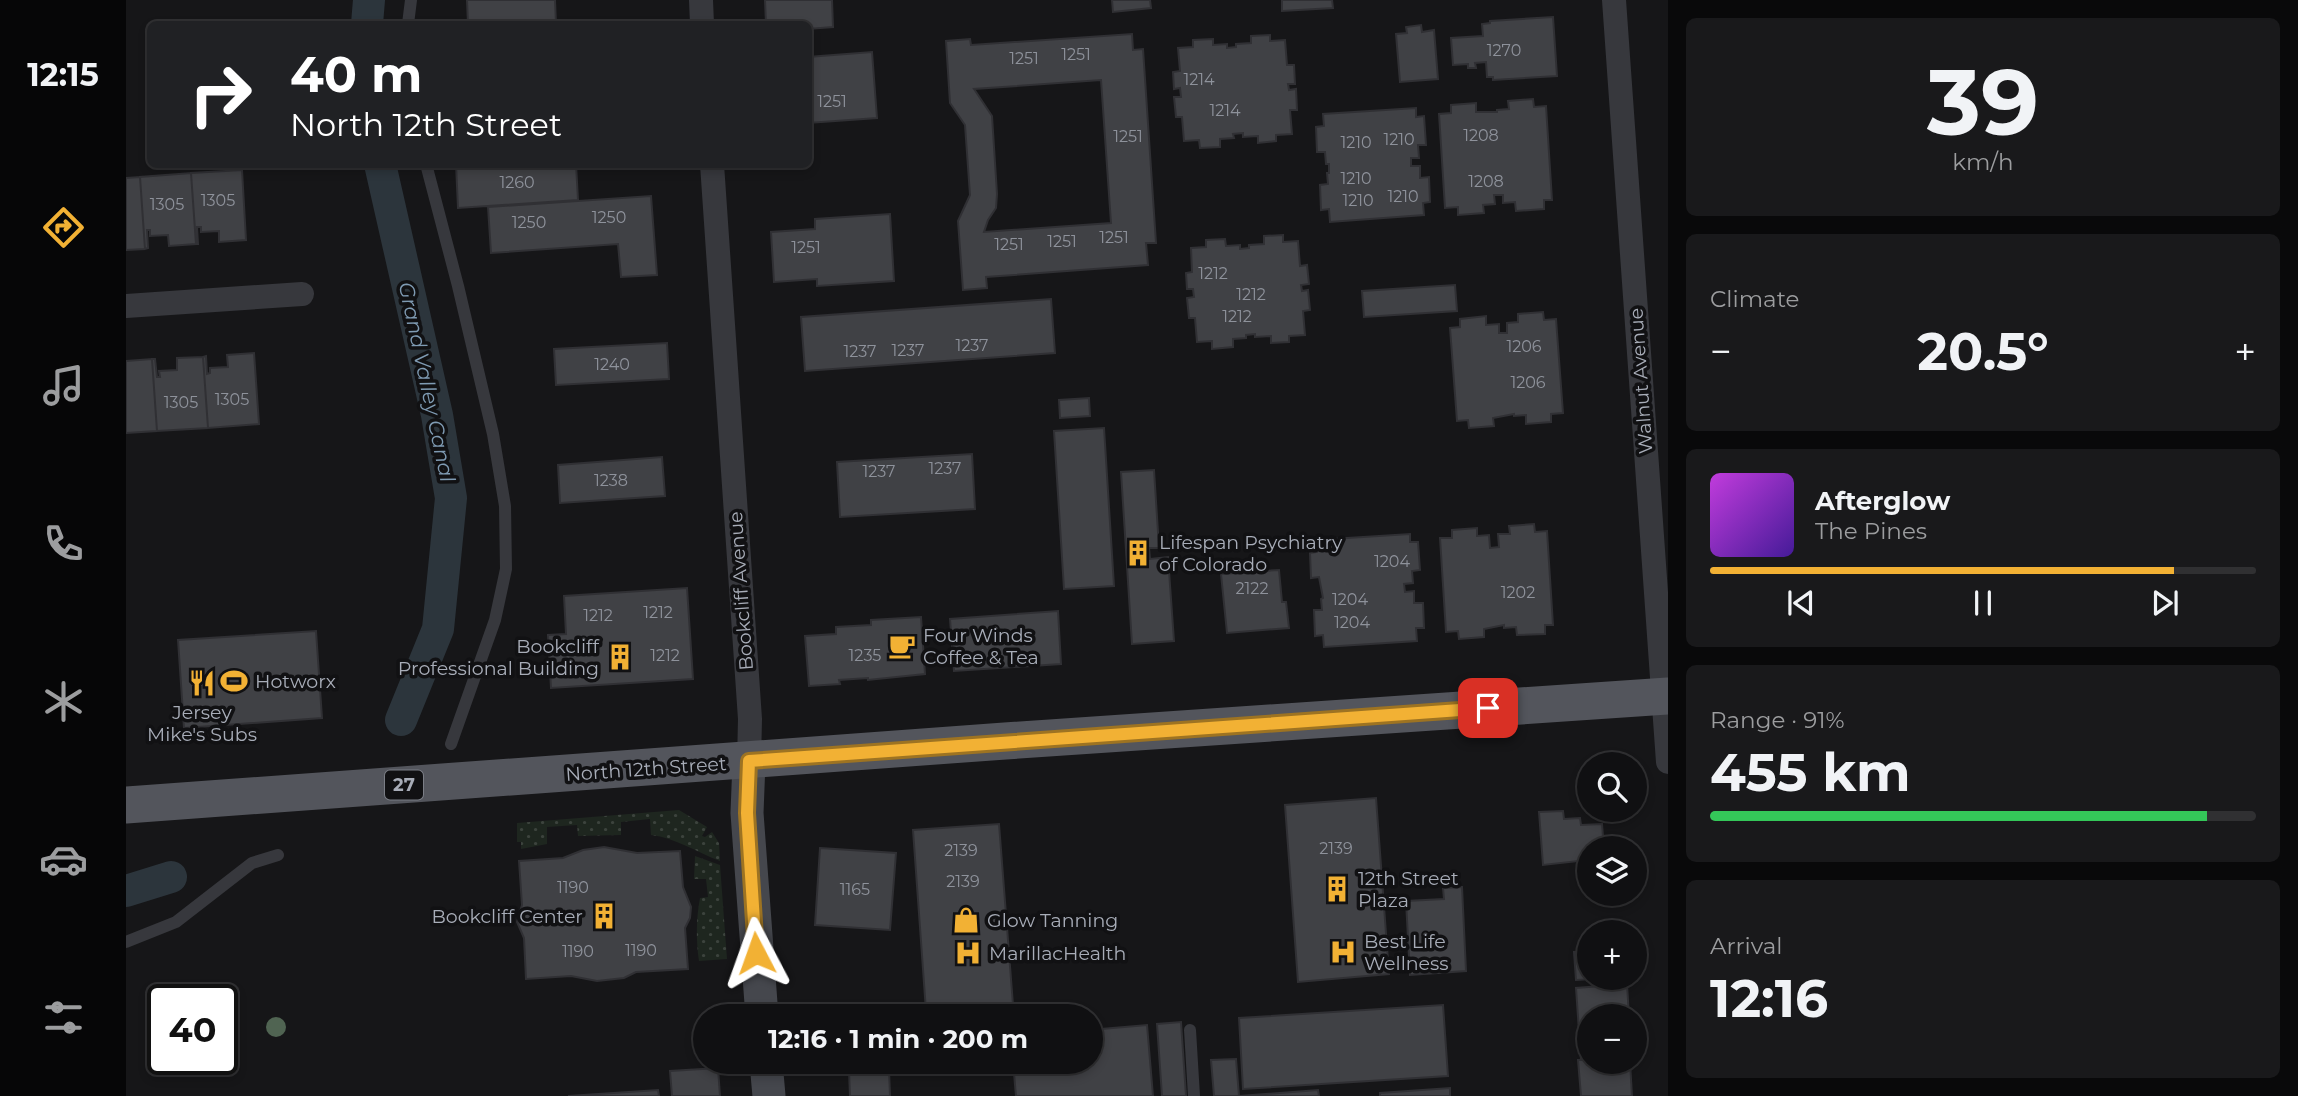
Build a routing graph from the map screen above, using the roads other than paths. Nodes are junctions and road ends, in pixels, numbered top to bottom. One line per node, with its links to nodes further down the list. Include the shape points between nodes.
1 (411, 0): 4 (lane)
2 (701, 0): 5 (street)
3 (1614, 0): 10 (street, Walnut Avenue)
4 (408, 21)
5 (702, 21)
6 (427, 168): 11 (lane, via 493,435 505,506 506,569 495,620)
7 (712, 168): 12 (street, Bookcliff Avenue, via 750,719)
8 (302, 294): 9 (street)
9 (126, 306)
10 (1666, 697): 12 (main road, North 12th Street / 27); 13 (street, Walnut Avenue)
11 (451, 744)
12 (749, 761): 14 (main road, North 12th Street / 27); 17 (street, Bookcliff Avenue, via 747,813)
13 (1668, 762)
14 (126, 805)
15 (278, 855): 16 (lane, via 252,863 176,922)
16 (126, 942)
17 (761, 1004)
18 (1190, 1030): 21 (lane)
19 (767, 1074): 20 (street)
20 (769, 1096)
21 (1194, 1096)

